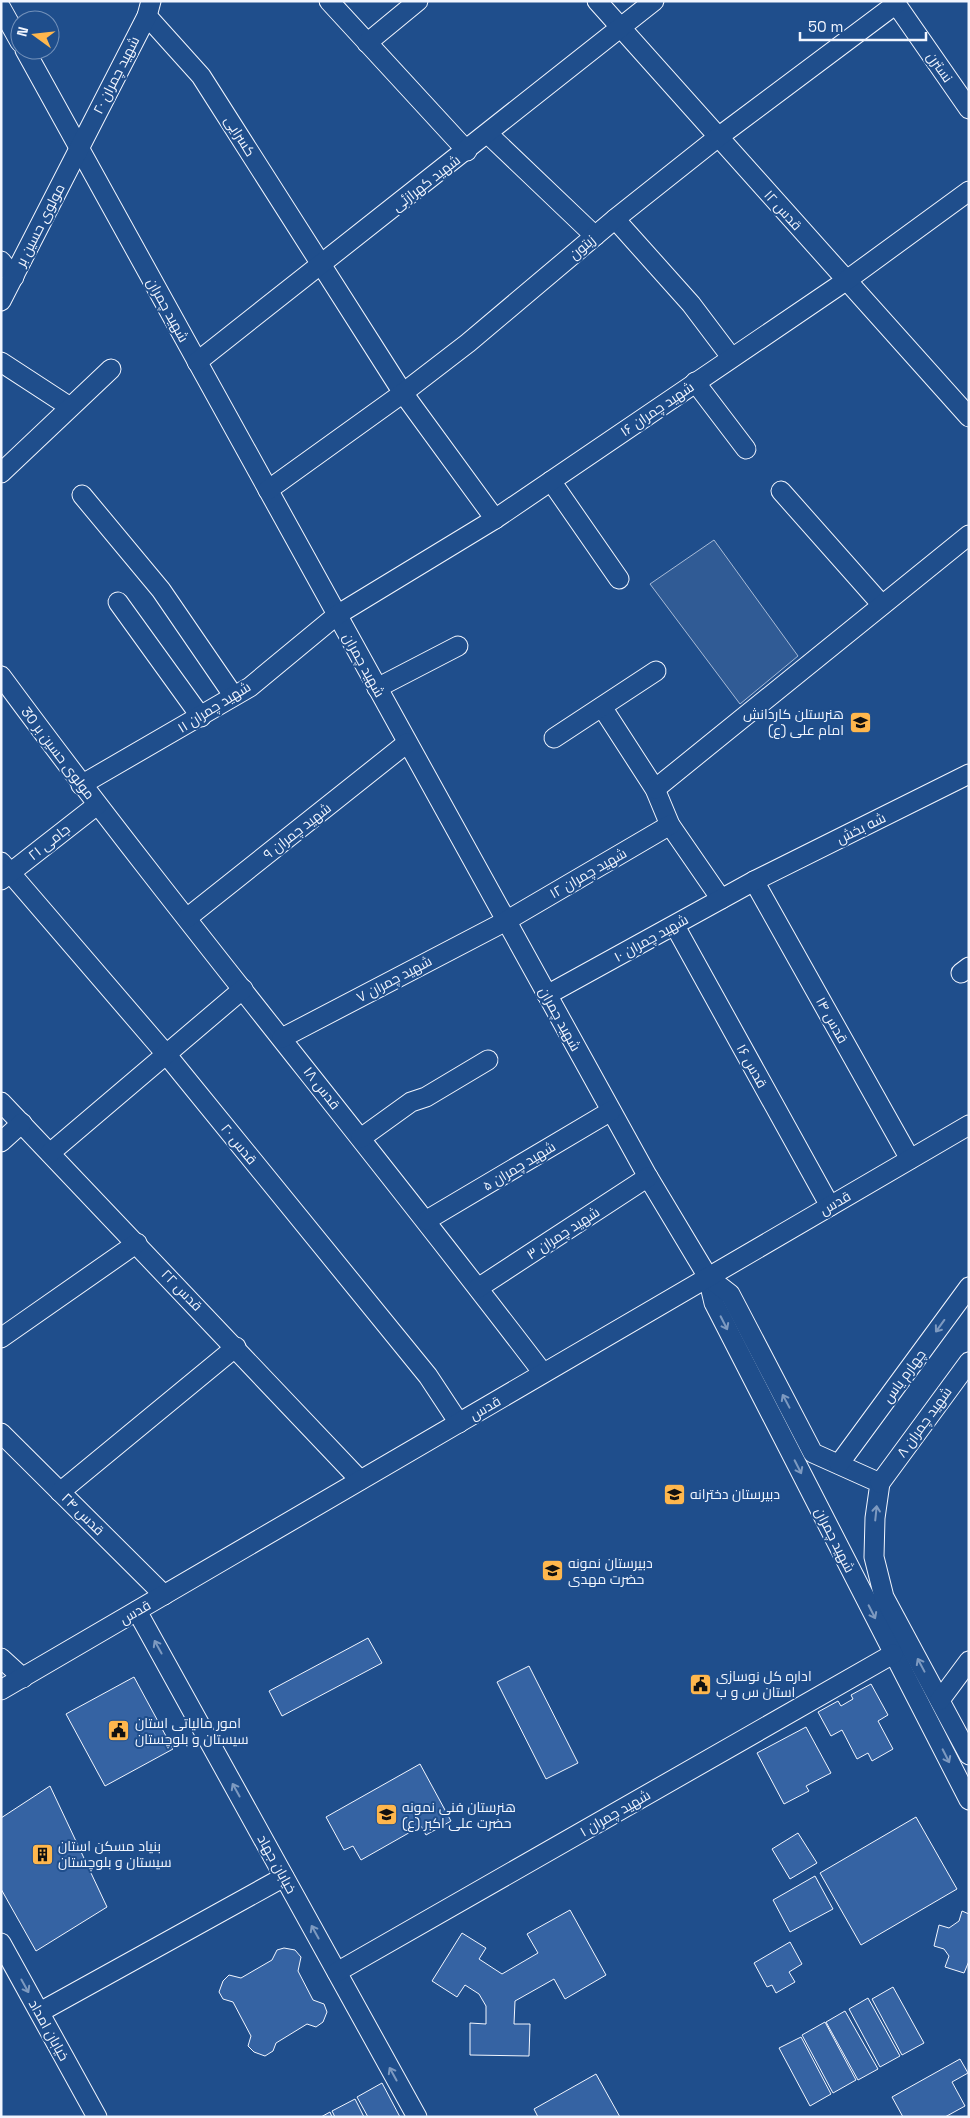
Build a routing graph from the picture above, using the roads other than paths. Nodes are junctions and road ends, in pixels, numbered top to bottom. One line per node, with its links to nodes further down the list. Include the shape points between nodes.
1 (329, 1): 10 (street)
2 (418, 1): 10 (street)
3 (598, 1): 9 (street, قدس ۱۲)
4 (654, 1): 9 (street, شهید کهرازئی)
5 (895, 2): 12 (street, نسترن); 14 (street, زیتون)
6 (1, 8): 8 (street)
7 (149, 9): 15 (street, شهید چمران ۲۰); 21 (street, کسرایی, via 201,76)
8 (10, 24)
9 (622, 27): 13 (street, شهید کهرازئی); 14 (street, قدس ۱۲)
10 (367, 43): 16 (street)
11 (31, 60): 15 (street, شهید چمران)
12 (969, 109)
13 (488, 134): 16 (street, شهید کهرازئی); 19 (street)
14 (717, 138): 18 (street, زیتون); 23 (street, قدس ۱۲)
15 (79, 148): 22 (street, مولوی حسین بر); 27 (street, شهید چمران)
16 (467, 151): 21 (street, شهید کهرازئی)
17 (969, 190): 23 (street, شهید چمران ۱۶)
18 (615, 219): 19 (street, زیتون); 25 (street, via 691,304)
19 (595, 236): 30 (street, زیتون)
20 (1, 261): 22 (street)
21 (321, 264): 27 (street, شهید کهرازئی); 30 (street, کسرایی)
22 (14, 277): 24 (street, مولوی حسین بر)
23 (846, 280): 25 (street, شهید چمران ۱۶); 32 (street, قدس ۱۲)
24 (1, 301)
25 (731, 357): 29 (street, شهید چمران ۱۶)
26 (1, 362): 31 (street)
27 (197, 362): 36 (street, شهید چمران)
28 (112, 369): 31 (street)
29 (695, 382): 33 (street); 35 (street, شهید چمران ۱۶)
30 (403, 393): 36 (street, زیتون); 39 (street, کسرایی)
31 (70, 407): 34 (street)
32 (969, 417)
33 (746, 449)
34 (1, 473)
35 (551, 481): 39 (street, شهید چمران ۱۶); 41 (street)
36 (268, 490): 44 (street, شهید چمران)
37 (781, 491): 43 (street)
38 (82, 496): 49 (street, via 161,590)
39 (495, 519): 44 (street, شهید چمران ۱۶)
40 (969, 534): 43 (street)
41 (618, 579)
42 (118, 602): 51 (street)
43 (882, 605): 56 (street)
44 (337, 615): 48 (street, شهید چمران); 49 (street, شهید چمران ۱۱, via 250,687)
45 (458, 646): 48 (street)
46 (656, 671): 50 (street)
47 (1, 676): 55 (street, مولوی حسین بر 30)
48 (377, 688): 53 (street, شهید چمران)
49 (233, 695): 51 (street, شهید چمران ۱۱)
50 (602, 707): 52 (street); 56 (street)
51 (200, 717): 55 (street, شهید چمران ۱۱)
52 (554, 738)
53 (408, 743): 62 (street, شهید چمران ۹); 63 (street, شهید چمران)
54 (969, 774): 60 (street, شه بخش)
55 (82, 785): 57 (street, مولوی حسین بر 30)
56 (655, 789): 58 (street)
57 (96, 805): 59 (street, جامی ۲۱); 62 (street, قدس ۱۸)
58 (670, 825): 61 (street); 63 (street, شهید چمران ۱۲)
59 (4, 872): 68 (street, قدس ۲۰)
60 (754, 881): 61 (street, شهید چمران ۱۰); 77 (street, قدس ۱۴)
61 (721, 899): 64 (street, شهید چمران ۱۰)
62 (187, 918): 65 (street, قدس ۱۸)
63 (506, 920): 66 (street, شهید چمران); 67 (street, شهید چمران ۷)
64 (675, 926): 66 (street, شهید چمران ۱۰); 79 (street, قدس ۱۶)
65 (243, 989): 67 (street, قدس ۱۸); 68 (street)
66 (547, 995): 71 (street, شهید چمران)
67 (282, 1038): 74 (street, قدس ۱۸)
68 (166, 1054): 76 (street); 89 (street, قدس ۲۰, via 428,1376)
69 (488, 1060): 74 (street, via 426,1097 411,1102)
70 (1, 1102): 72 (street, قدس ۲۲)
71 (611, 1111): 78 (street, شهید چمران); 80 (street, شهید چمران ۵)
72 (22, 1123): 75 (street); 76 (street, قدس ۲۲)
73 (969, 1125): 77 (street, قدس)
74 (361, 1138): 80 (street, قدس ۱۸)
75 (1, 1142)
76 (50, 1153): 81 (street, قدس ۲۲)
77 (910, 1159): 79 (street, قدس)
78 (648, 1177): 82 (street, شهید چمران); 84 (street, شهید چمران ۳)
79 (830, 1206): 82 (street, قدس)
80 (427, 1220): 84 (street, قدس ۱۸)
81 (137, 1243): 85 (street); 86 (street, قدس ۲۲)
82 (708, 1277): 88 (street, قدس); 91 (street, شهید چمران, one-way to 82, via 813,1453 730,1294); 97 (street, شهید چمران, one-way to 97, via 714,1303)
83 (969, 1286): 91 (street, چهارم یاس, one-way to 91)
84 (478, 1288): 88 (street, قدس ۱۸)
85 (1, 1338)
86 (236, 1347): 92 (street, قدس ۲۲); 94 (street)
87 (969, 1362): 93 (street, شهید چمران ۸)
88 (543, 1374): 89 (street, قدس)
89 (459, 1423): 92 (street, قدس)
90 (1, 1433): 94 (street, قدس ۲۴)
91 (840, 1464): 93 (street, شهید چمران)
92 (360, 1480): 95 (street, قدس)
93 (880, 1483): 102 (street, شهید چمران, one-way to 93, via 884,1597 874,1556)
94 (60, 1492): 95 (street, قدس ۲۴)
95 (164, 1595): 96 (street, قدس)
96 (137, 1610): 100 (street, قدس); 105 (street, خیابان جهاد, one-way to 96)
97 (893, 1654): 104 (street, شهید چمران, one-way to 104); 107 (street, شهید چمران ۱)
98 (1, 1658): 100 (street)
99 (969, 1661): 102 (street)
100 (23, 1678): 101 (street, قدس)
101 (1, 1690)
102 (940, 1700): 103 (street, شهید چمران)
103 (969, 1754)
104 (969, 1800)
105 (284, 1876): 107 (street, خیابان جهاد, one-way to 105); 108 (street)
106 (1, 1943): 108 (street, خیابان امداد, one-way to 108)
107 (337, 1972): 110 (street, خیابان جهاد, one-way to 107)
108 (40, 2012): 109 (street, خیابان امداد)
109 (98, 2117)
110 (417, 2117)

